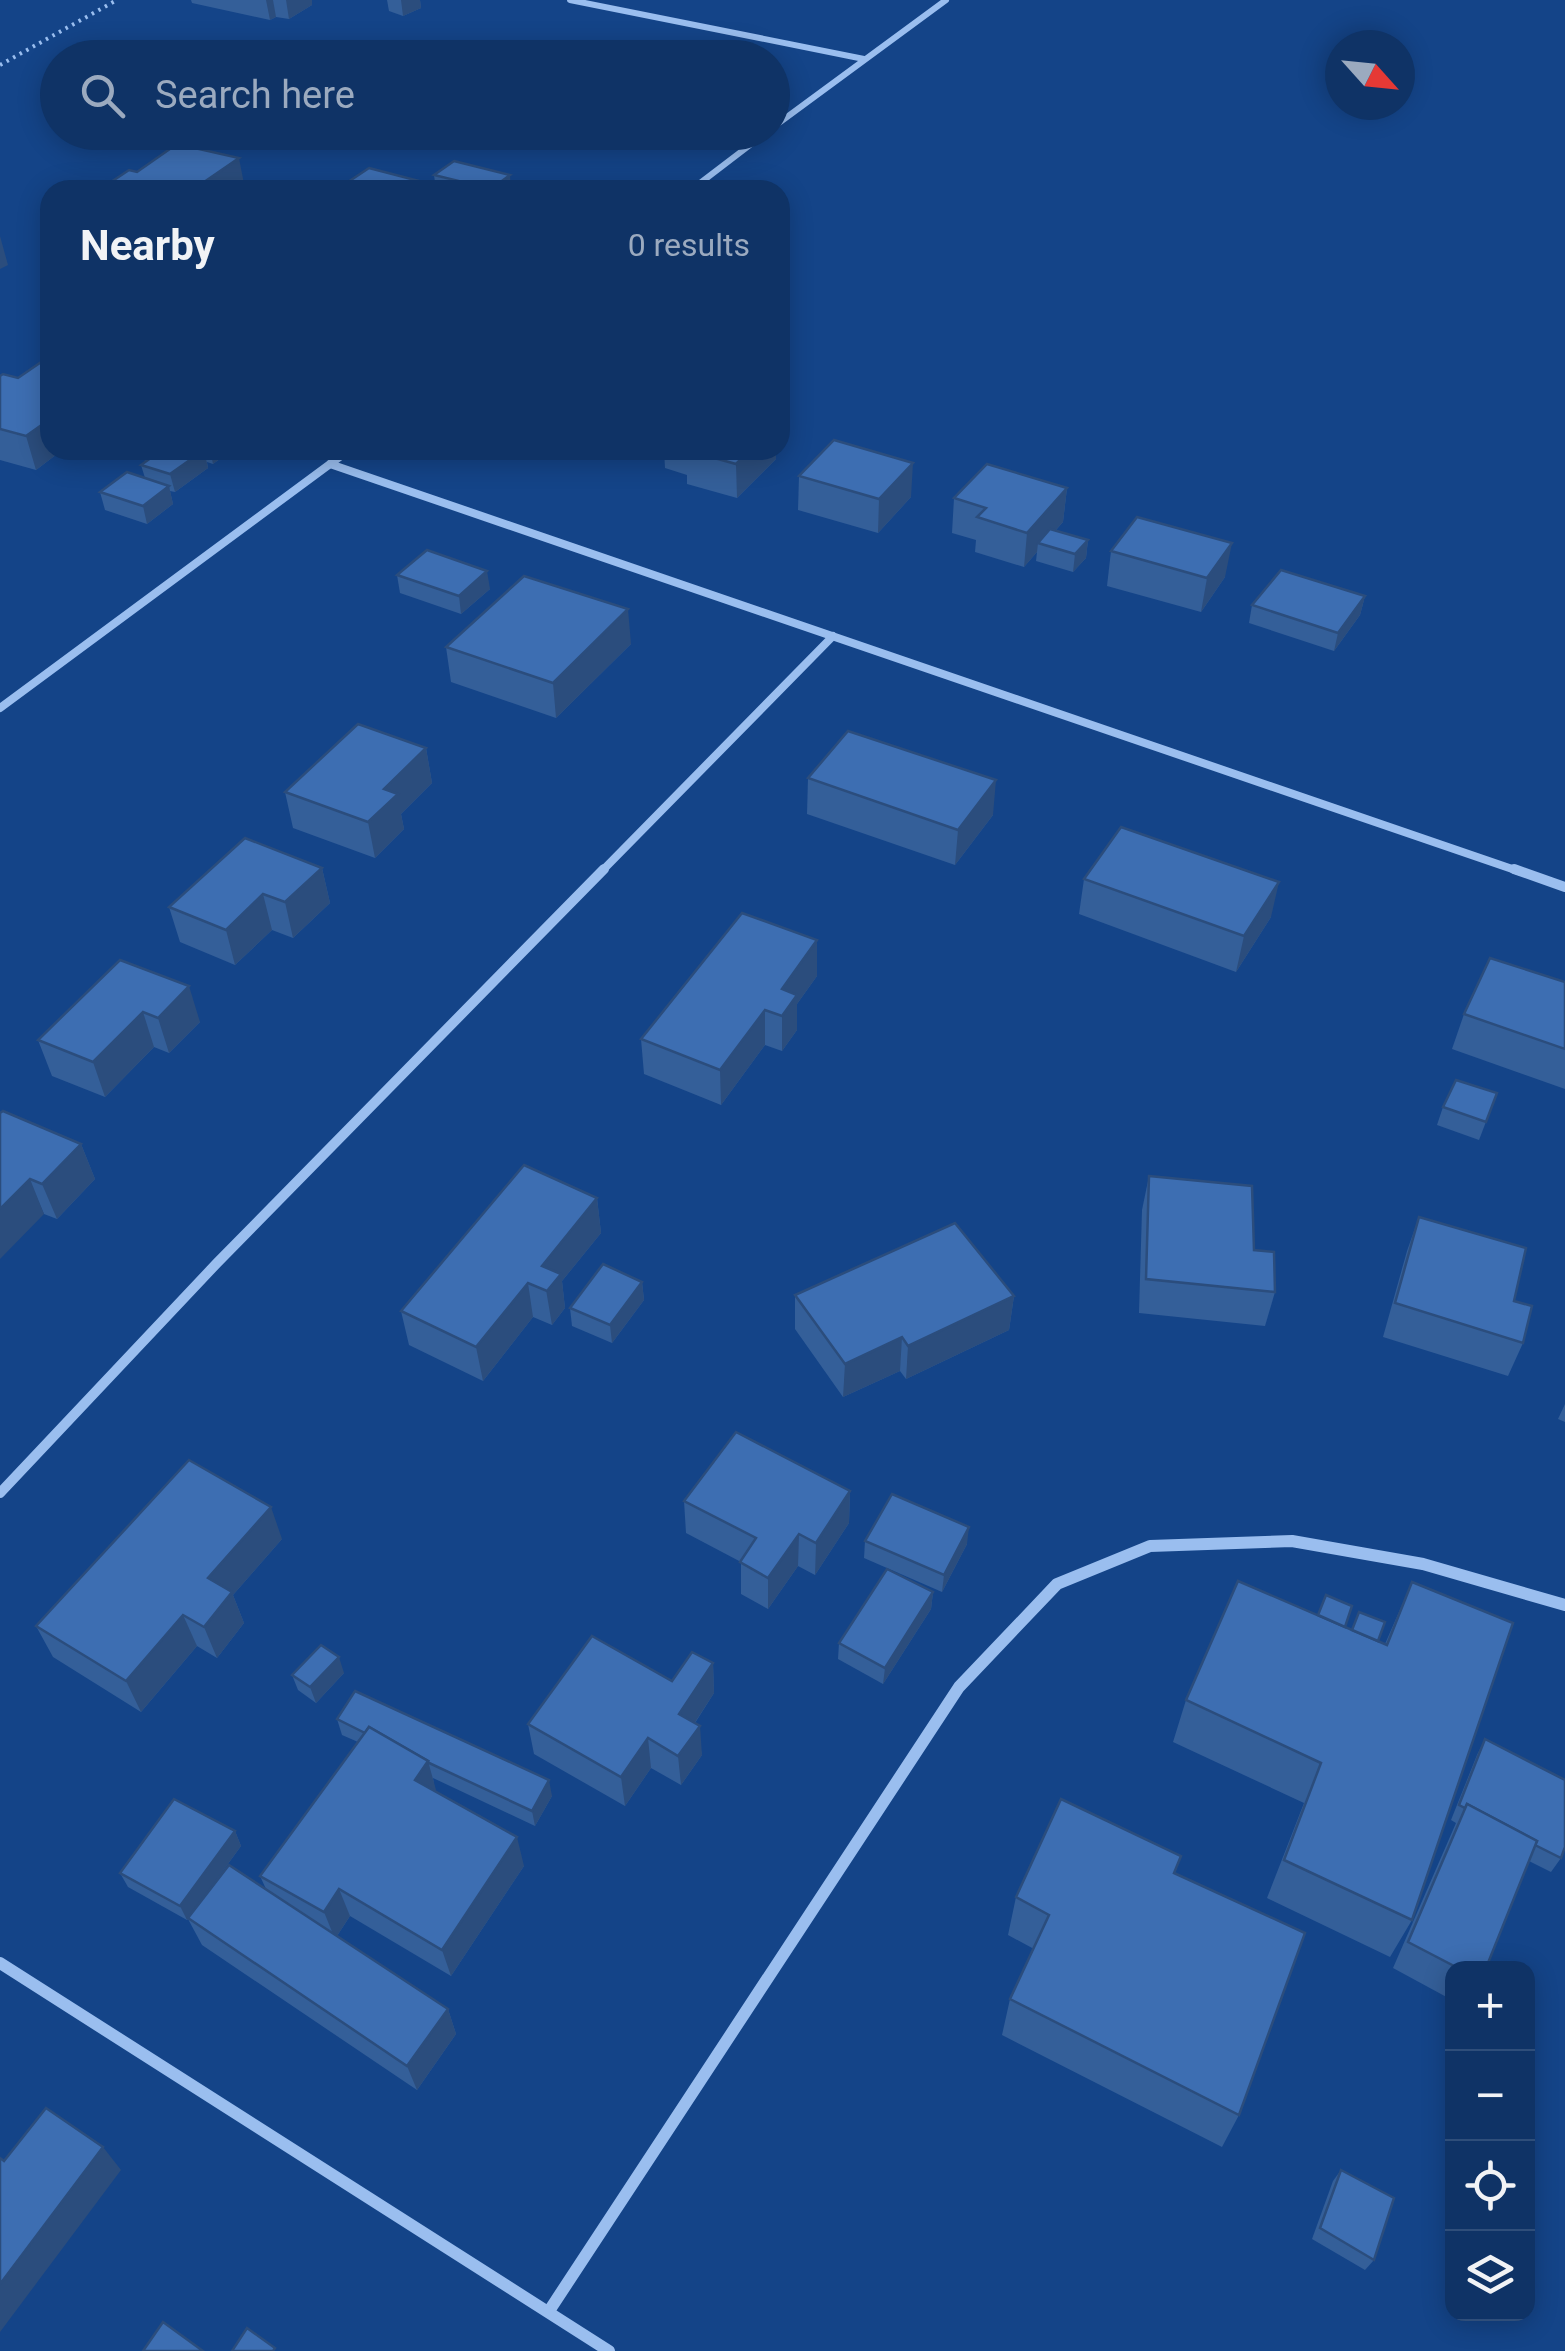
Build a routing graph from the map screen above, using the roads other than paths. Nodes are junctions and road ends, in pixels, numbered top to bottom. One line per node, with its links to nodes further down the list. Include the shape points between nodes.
1 (570, 0): 3 (street)
2 (946, 0): 5 (street)
3 (769, 40)
4 (790, 44): 5 (street)
5 (864, 59): 6 (street)
6 (790, 115)
7 (744, 150): 8 (street)
8 (704, 180)
9 (335, 460): 10 (street)
10 (330, 464): 11 (street); 12 (street)
11 (834, 636): 13 (street); 14 (street)
12 (0, 708)
13 (1565, 887)
14 (0, 1493)
15 (1565, 1605): 17 (street, via 1422,1564 1292,1541 1150,1546 1057,1584 959,1686)
16 (0, 1963): 17 (street)
17 (549, 2311): 18 (street)
18 (609, 2351)

